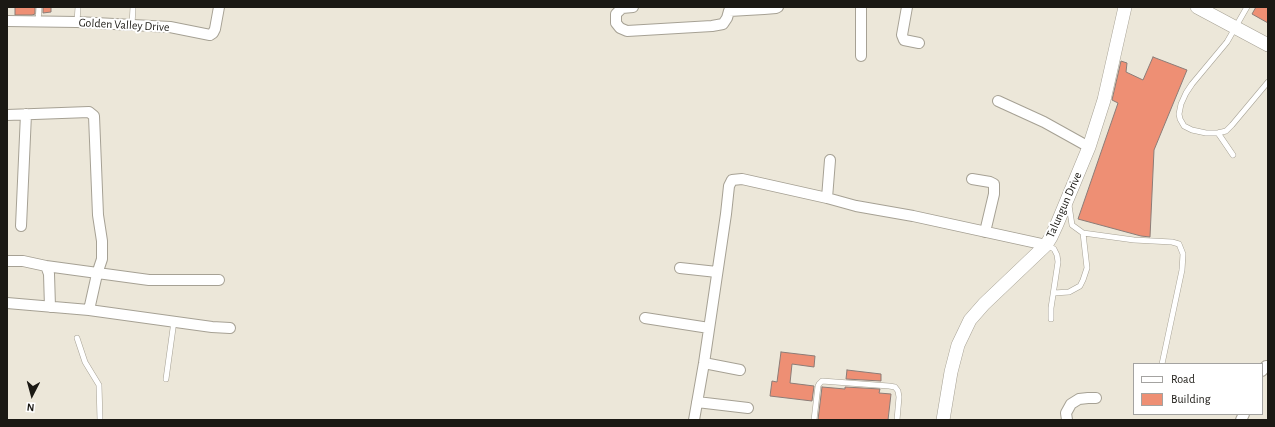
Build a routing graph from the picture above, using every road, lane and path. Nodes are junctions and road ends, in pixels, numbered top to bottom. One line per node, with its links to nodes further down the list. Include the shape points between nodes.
1 (39, 7): 14 (lane)
2 (78, 7): 15 (lane)
3 (133, 7): 16 (lane)
4 (219, 7): 16 (street, Golden Valley Drive, via 215,29 210,35 170,27)
5 (633, 7): 12 (street, via 622,8 616,14 616,23 627,31 723,24)
6 (778, 7): 12 (street, via 764,10)
7 (861, 7): 20 (street)
8 (907, 7): 18 (street, via 902,35 904,40)
9 (1124, 7): 26 (street, Talungun Drive, via 1104,100)
10 (1197, 7): 17 (street)
11 (1247, 7): 17 (lane)
12 (728, 9)
13 (7, 21): 14 (street, Golden Valley Drive)
14 (38, 22): 15 (street, Golden Valley Drive)
15 (77, 22): 16 (street, Golden Valley Drive)
16 (132, 25)
17 (1235, 28): 19 (street); 25 (lane, via 1227,42 1192,84 1181,104 1179,114 1184,126 1192,130)
18 (919, 43)
19 (1268, 45)
20 (861, 56)
21 (1268, 82): 25 (lane, via 1232,125)
22 (998, 101): 26 (street, via 1044,122)
23 (26, 114): 24 (street); 32 (street); 40 (street, via 88,112 94,116 98,215 102,241 102,259)
24 (7, 115)
25 (1218, 134): 27 (lane)
26 (1089, 147): 31 (street, Talungun Drive)
27 (1233, 155)
28 (830, 160): 30 (street)
29 (972, 179): 33 (street, via 994,184)
30 (827, 198): 33 (street); 39 (street, via 742,179 732,180)
31 (1068, 199): 34 (lane, via 1072,225); 35 (street, Talungun Drive)
32 (21, 226)
33 (985, 232): 35 (street)
34 (1083, 233): 42 (lane, via 1087,268 1083,280 1080,286 1069,292); 53 (lane, via 1179,244 1183,254 1182,270)
35 (1046, 245): 42 (lane, via 1054,249 1057,255); 63 (street, Talungun Drive, via 970,320 952,365)
36 (7, 261): 37 (street, via 23,261)
37 (46, 266): 40 (street); 44 (street, via 49,274)
38 (680, 268): 39 (street)
39 (717, 272): 50 (street)
40 (97, 274): 41 (street, via 149,280); 45 (street)
41 (219, 280)
42 (1054, 292): 47 (lane)
43 (7, 303): 44 (street)
44 (50, 308): 45 (street)
45 (89, 310): 48 (street)
46 (645, 318): 50 (street)
47 (1050, 319)
48 (174, 321): 49 (street); 55 (lane)
49 (230, 328)
50 (709, 328): 52 (street)
51 (77, 338): 59 (lane, via 85,362 99,386)
52 (704, 363): 54 (street); 57 (street)
53 (1162, 363)
54 (740, 370)
55 (166, 379)
56 (1096, 398): 64 (street, via 1079,399 1071,404 1066,413)
57 (697, 402): 58 (street); 60 (street)
58 (748, 408)
59 (100, 420)
60 (694, 420)
61 (814, 420): 62 (lane, via 818,386 822,381 895,387 900,397)
62 (897, 420)
63 (943, 420)
64 (1067, 420)

